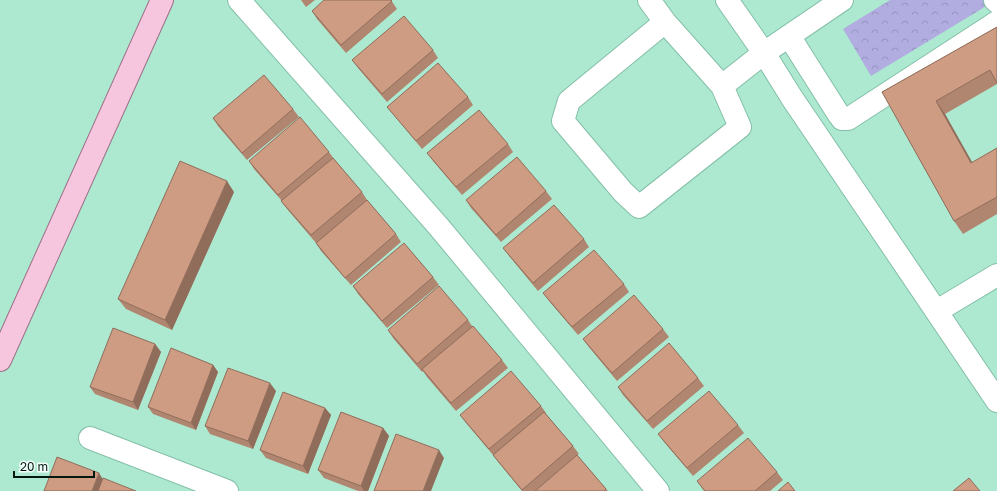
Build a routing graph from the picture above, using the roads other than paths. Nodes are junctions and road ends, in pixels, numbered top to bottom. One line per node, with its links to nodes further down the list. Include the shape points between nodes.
1 (162, 0): 13 (main road)
2 (239, 0): 17 (street, via 439,227)
3 (649, 0): 6 (street)
4 (727, 0): 9 (street)
5 (842, 0): 8 (street)
6 (665, 22): 10 (street); 10 (street, via 569,101 563,121 623,192 639,207 740,127)
7 (997, 22): 8 (street, via 848,119 842,119)
8 (789, 36): 9 (street)
9 (764, 53): 10 (street); 12 (street)
10 (722, 86)
11 (997, 275): 12 (street)
12 (937, 311): 14 (street)
13 (0, 360)
14 (997, 401)
15 (90, 438): 16 (street)
16 (227, 491)
17 (658, 491)

